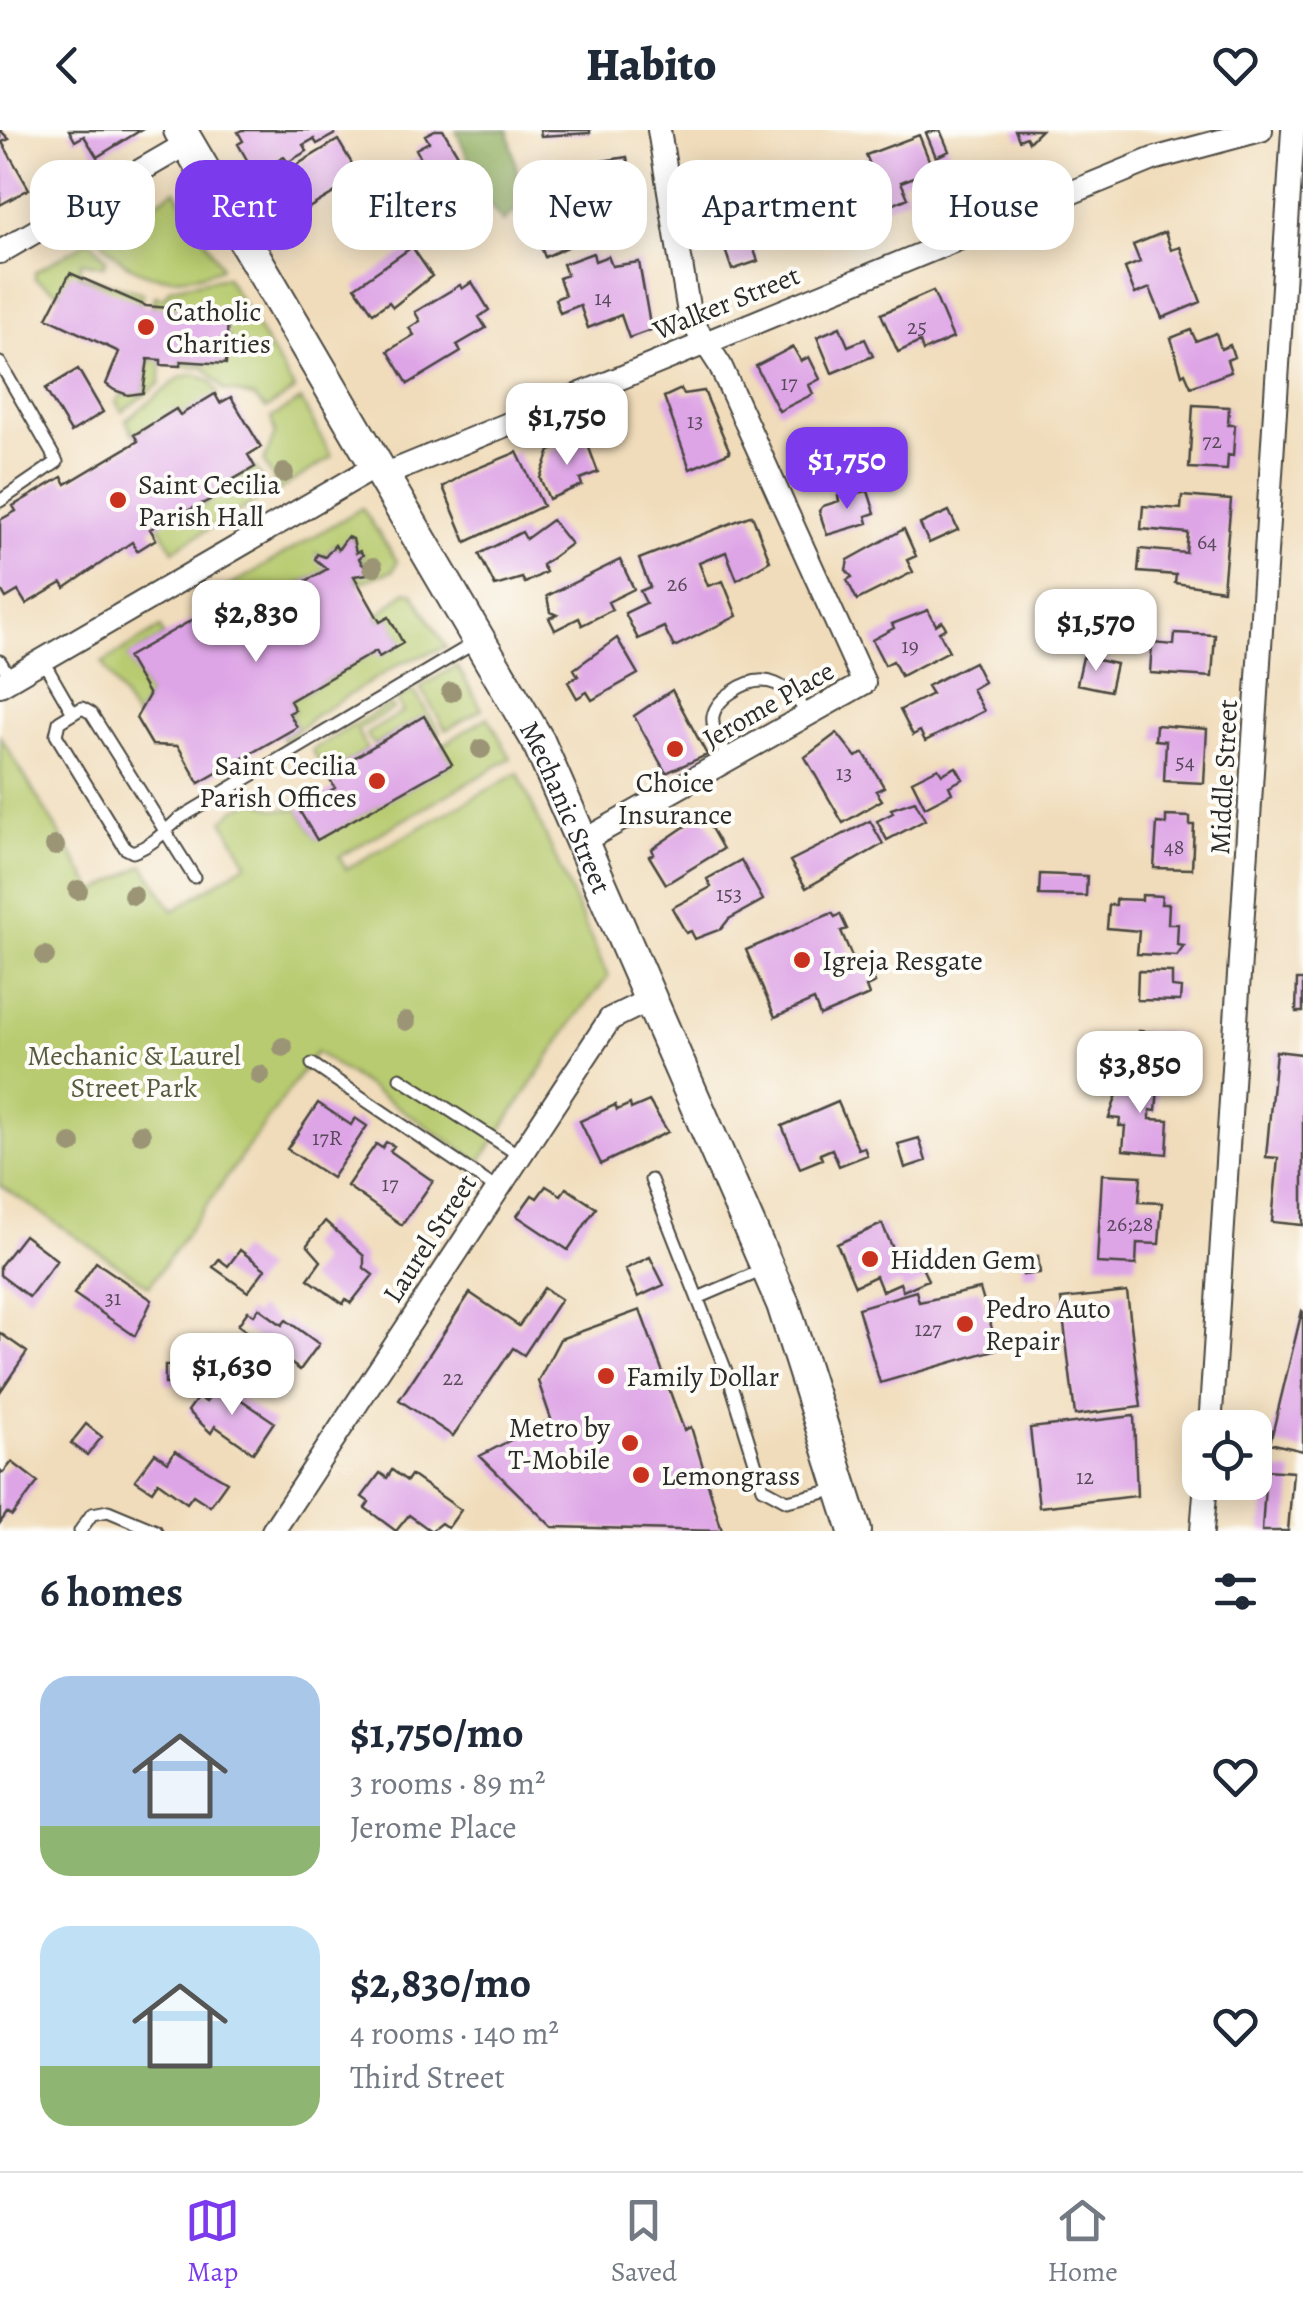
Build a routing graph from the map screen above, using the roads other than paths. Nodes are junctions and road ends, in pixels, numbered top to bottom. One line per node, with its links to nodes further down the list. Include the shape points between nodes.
1 (659, 130): 6 (street, via 690,319)
2 (1261, 130): 6 (street, Walker Street, via 1154,159)
3 (1293, 130): 27 (street, Middle Street)
4 (184, 136): 5 (street); 8 (main road, Mechanic Street)
5 (0, 252)
6 (707, 344): 8 (street, Walker Street); 14 (street, Jerome Place, via 864,683)
7 (0, 363): 9 (lane, via 58,462)
8 (381, 470): 10 (main road, Mechanic Street); 11 (street, Walker Street)
9 (0, 501)
10 (480, 640): 16 (lane, via 180,818); 17 (main road, Mechanic Street)
11 (42, 660): 12 (street, Walker Street); 13 (lane)
12 (4, 675)
13 (73, 714): 16 (lane, via 85,708 91,714); 16 (lane, via 56,725 56,735 125,848 138,851)
14 (809, 714): 15 (street, Jerome Place); 15 (lane, via 780,682 761,678 740,686 713,716)
15 (730, 760): 17 (street, Jerome Place)
16 (165, 834): 18 (lane)
17 (584, 840): 19 (main road, Mechanic Street)
18 (194, 877)
19 (653, 998): 22 (street, Laurel Street, via 610,1019); 25 (main road, Mechanic Street)
20 (312, 1064): 24 (lane)
21 (400, 1078): 22 (lane)
22 (519, 1155): 24 (street, Laurel Street)
23 (651, 1180): 26 (lane)
24 (497, 1189): 32 (street, Laurel Street)
25 (768, 1268): 26 (lane); 28 (main road, Mechanic Street)
26 (698, 1298): 28 (lane, via 763,1488 787,1502)
27 (1211, 1410)
28 (842, 1488): 33 (main road, Mechanic Street)
29 (1205, 1500): 34 (street)
30 (80, 1531): 31 (lane, via 92,1514 108,1511)
31 (156, 1531)
32 (273, 1531)
33 (855, 1531)
34 (1202, 1531)

